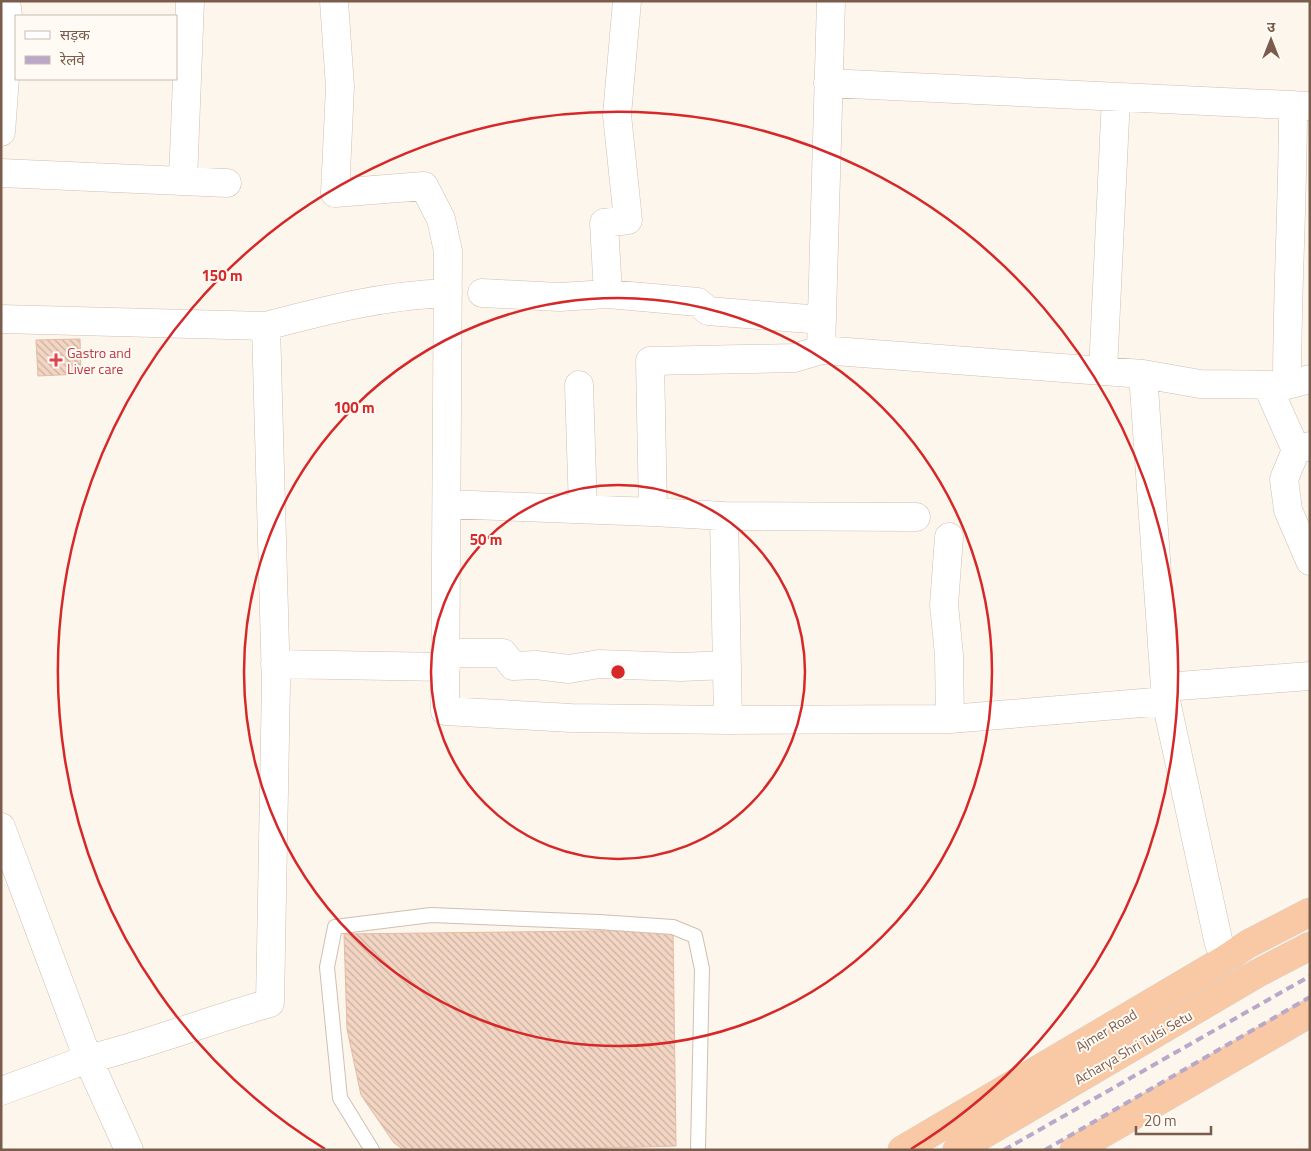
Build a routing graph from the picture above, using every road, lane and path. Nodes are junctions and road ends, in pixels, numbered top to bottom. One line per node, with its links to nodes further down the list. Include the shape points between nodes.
1 (6, 1): 9 (street, via 9,23)
2 (190, 1): 11 (street)
3 (334, 1): 13 (street, via 340,87 335,193 424,186 440,219 448,252)
4 (627, 1): 15 (street, via 617,115 628,220 604,223)
5 (831, 1): 6 (street)
6 (828, 83): 7 (street); 17 (street)
7 (1116, 97): 8 (street); 20 (street)
8 (1301, 105): 22 (street)
9 (1, 132)
10 (1, 173): 11 (street)
11 (183, 181): 12 (street)
12 (227, 183)
13 (448, 293): 18 (street, via 389,298); 25 (street)
14 (482, 293): 15 (street, via 558,297)
15 (608, 294): 17 (street, via 698,302 708,312)
16 (1, 319): 18 (street)
17 (822, 320): 19 (street)
18 (266, 326): 33 (street)
19 (821, 350): 20 (street); 27 (street, via 794,358 650,361)
20 (1102, 371): 21 (street)
21 (1143, 374): 22 (street, via 1200,384); 36 (street)
22 (1288, 383): 24 (street)
23 (579, 385): 26 (street)
24 (1303, 448): 31 (street, via 1284,479 1288,510)
25 (447, 504): 26 (street); 32 (street)
26 (583, 509): 27 (street)
27 (653, 512): 28 (street)
28 (724, 516): 29 (street); 34 (street)
29 (916, 517)
30 (948, 538): 37 (street, via 944,604)
31 (1310, 561)
32 (446, 662): 33 (street); 34 (street, via 462,653 503,653 513,666 569,669 599,664); 38 (street, via 445,711 571,718)
33 (275, 664): 45 (street, via 270,1003 130,1049)
34 (727, 665): 38 (street)
35 (1310, 676): 36 (street)
36 (1165, 694): 37 (street); 42 (street, via 1219,944)
37 (950, 719): 38 (street)
38 (728, 720)
39 (1, 827): 45 (street)
40 (1310, 912): 42 (highway, Ajmer Road)
41 (1310, 946): 51 (highway, Acharya Shri Tulsi Setu, via 1258,973)
42 (1227, 958): 50 (highway, Ajmer Road)
43 (1310, 1013): 52 (highway)
44 (1310, 1032): 53 (highway)
45 (88, 1059): 46 (street); 47 (street)
46 (1, 1091)
47 (129, 1150)
48 (372, 1150): 49 (lane, via 340,1098 327,967 336,927 431,915 636,924 673,928 695,936 702,969)
49 (698, 1150)
50 (902, 1150)
51 (957, 1150)
52 (1074, 1150)
53 (1106, 1150)

